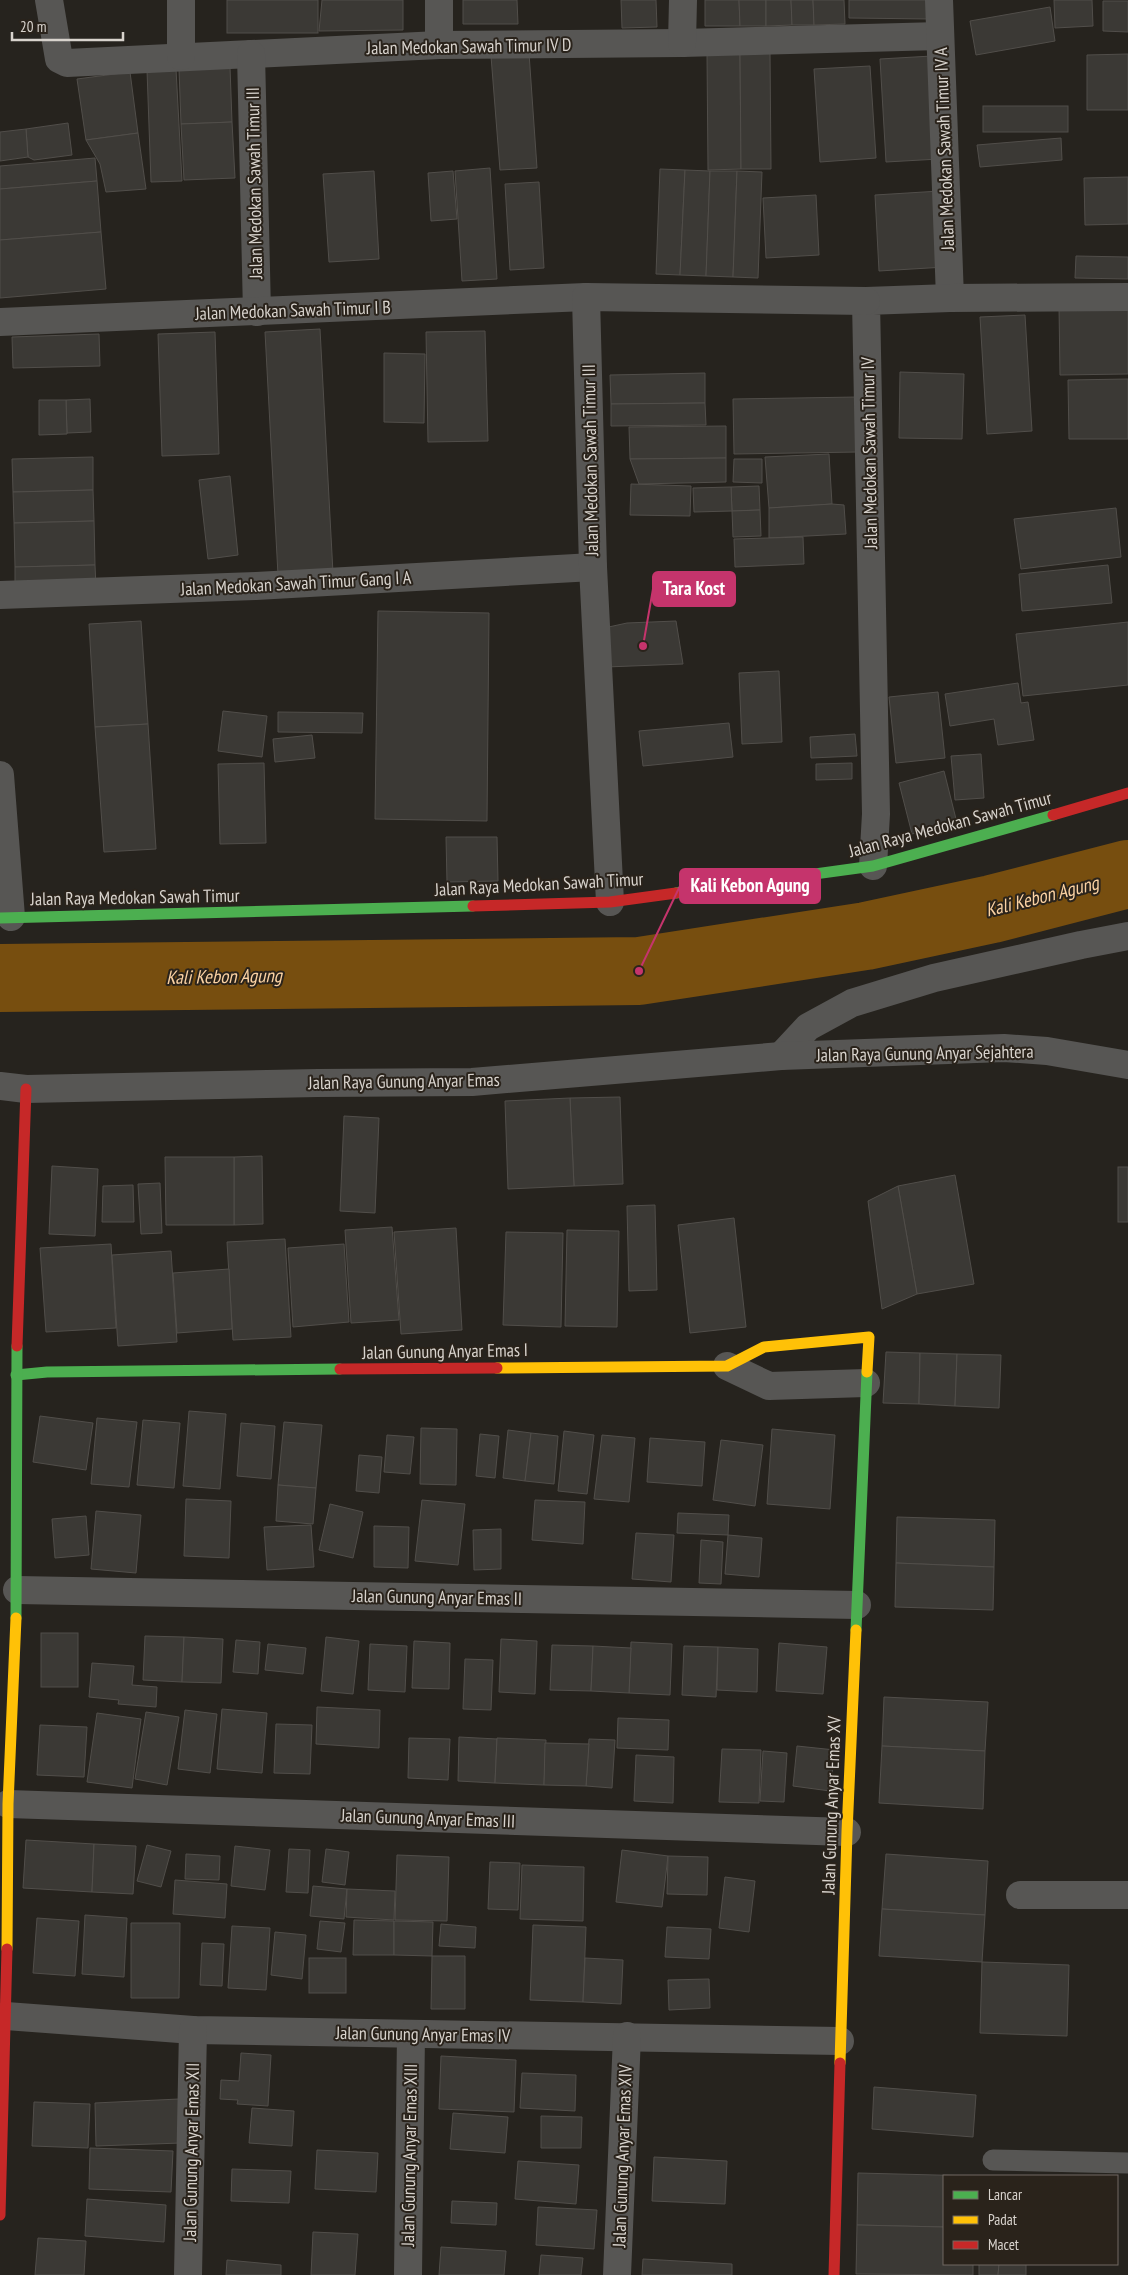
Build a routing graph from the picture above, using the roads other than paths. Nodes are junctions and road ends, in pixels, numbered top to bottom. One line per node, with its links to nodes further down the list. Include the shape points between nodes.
1 (49, 0): 10 (street, Jalan Medokan Sawah Timur IV D, via 62,62)
2 (181, 0): 10 (street)
3 (439, 0): 8 (street)
4 (682, 0): 7 (street)
5 (938, 0): 6 (street, Jalan Medokan Sawah Timur IV A)
6 (940, 36): 7 (street, Jalan Medokan Sawah Timur IV D); 13 (street, Jalan Medokan Sawah Timur IV A)
7 (682, 42): 8 (street, Jalan Medokan Sawah Timur IV D)
8 (439, 45): 9 (street, Jalan Medokan Sawah Timur IV D)
9 (250, 54): 10 (street, Jalan Medokan Sawah Timur IV D); 15 (street, Jalan Medokan Sawah Timur III)
10 (181, 56)
11 (586, 297): 14 (street); 15 (street, Jalan Medokan Sawah Timur I B); 17 (street, Jalan Medokan Sawah Timur III)
12 (1128, 297): 13 (street)
13 (950, 298): 14 (street)
14 (866, 301): 21 (street, Jalan Medokan Sawah Timur IV, via 876,823)
15 (257, 312): 16 (street, Jalan Medokan Sawah Timur I B)
16 (0, 322)
17 (593, 567): 18 (street, Jalan Medokan Sawah Timur Gang I A, via 256,586); 22 (street, Jalan Medokan Sawah Timur III)
18 (0, 595)
19 (0, 775): 23 (street)
20 (1128, 793): 21 (street, Jalan Raya Medokan Sawah Timur)
21 (873, 866): 22 (street, Jalan Raya Medokan Sawah Timur)
22 (610, 902): 23 (street, Jalan Raya Medokan Sawah Timur)
23 (5, 917)
24 (1128, 936): 25 (street, via 934,978 852,1003 808,1027)
25 (781, 1056): 26 (street, Jalan Raya Gunung Anyar Sejahtera, via 1004,1048 1047,1051); 27 (street, Jalan Raya Gunung Anyar Emas, via 472,1082)
26 (1128, 1065)
27 (13, 1088): 30 (street)
28 (869, 1338): 29 (street, Jalan Gunung Anyar Emas I, via 764,1346); 31 (street, Jalan Gunung Anyar Emas XV)
29 (726, 1366): 30 (street, Jalan Gunung Anyar Emas I, via 47,1372); 31 (street, via 769,1386)
30 (16, 1375): 32 (street)
31 (866, 1383): 33 (street, Jalan Gunung Anyar Emas XV)
32 (17, 1590): 33 (street, Jalan Gunung Anyar Emas II); 34 (street)
33 (857, 1605): 35 (street, Jalan Gunung Anyar Emas XV)
34 (8, 1804): 35 (street, Jalan Gunung Anyar Emas III); 38 (street)
35 (847, 1832): 43 (street, Jalan Gunung Anyar Emas XV)
36 (1128, 1895): 37 (street)
37 (1020, 1896)
38 (4, 1944): 39 (street)
39 (6, 2016): 40 (street, Jalan Gunung Anyar Emas IV); 44 (street)
40 (193, 2030): 41 (street, Jalan Gunung Anyar Emas IV); 48 (street, Jalan Gunung Anyar Emas XII)
41 (411, 2034): 42 (street, Jalan Gunung Anyar Emas IV); 49 (street, Jalan Gunung Anyar Emas XIII)
42 (627, 2036): 43 (street, Jalan Gunung Anyar Emas IV); 50 (street, Jalan Gunung Anyar Emas XIV)
43 (840, 2041): 51 (street, Jalan Gunung Anyar Emas XV)
44 (1, 2120): 47 (street)
45 (992, 2160): 46 (lane)
46 (1128, 2163)
47 (0, 2215)
48 (188, 2275)
49 (408, 2275)
50 (617, 2275)
51 (834, 2275)

